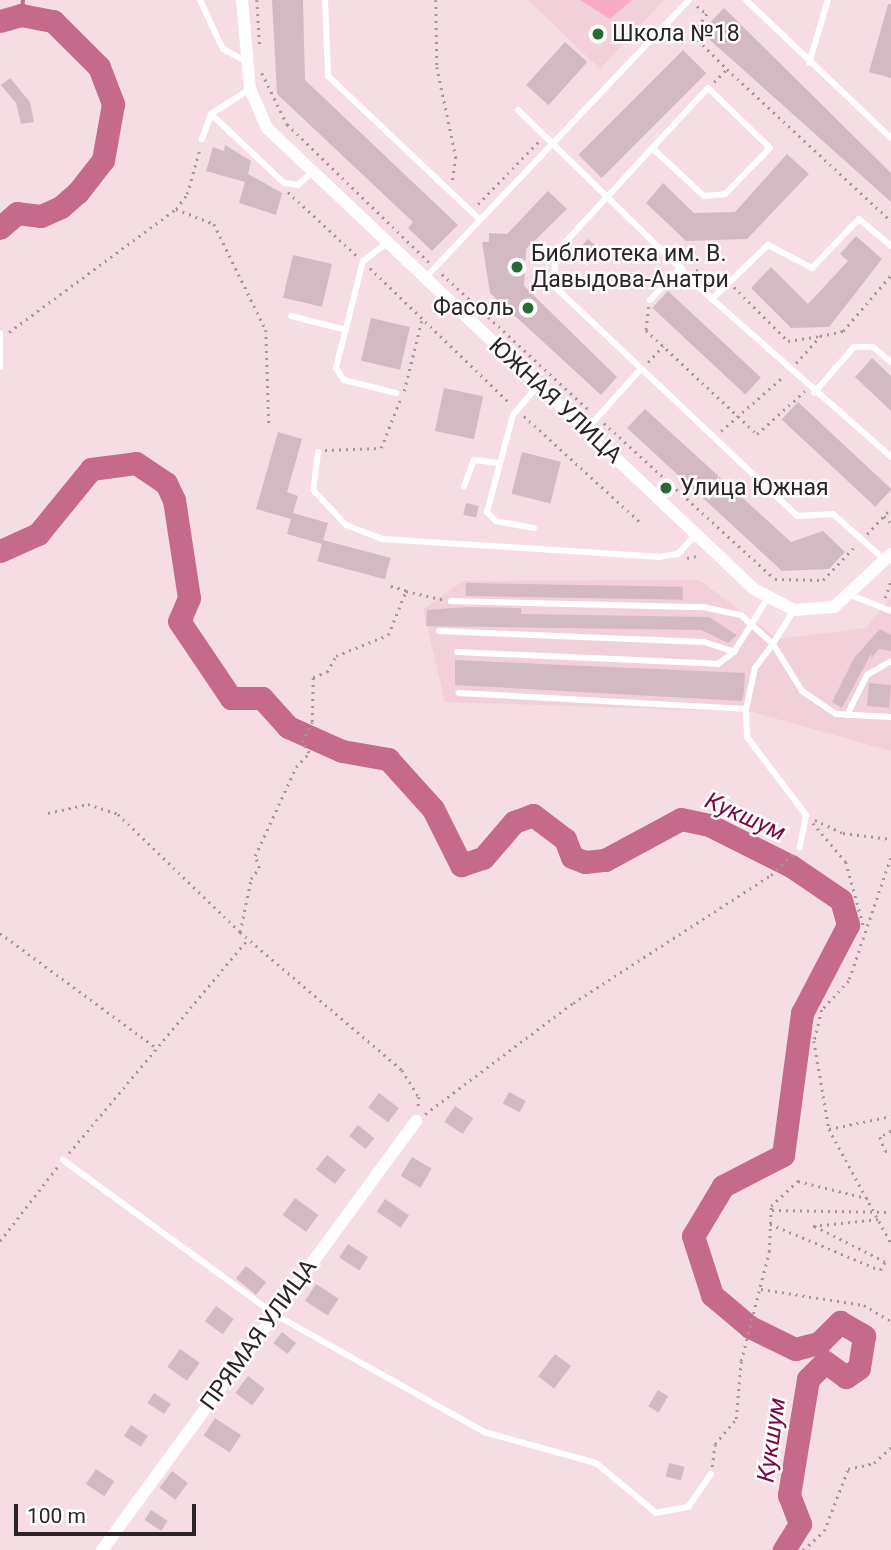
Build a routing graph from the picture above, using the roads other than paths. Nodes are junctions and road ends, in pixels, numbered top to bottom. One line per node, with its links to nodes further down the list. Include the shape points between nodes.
1 (200, 0): 7 (lane, via 223,48)
2 (242, 0): 7 (street, ЮЖНАЯ УЛИЦА)
3 (325, 0): 18 (lane, via 328,76)
4 (690, 0): 14 (lane)
5 (746, 0): 8 (lane)
6 (828, 0): 8 (lane)
7 (246, 61): 9 (street, ЮЖНАЯ УЛИЦА)
8 (809, 64): 12 (lane)
9 (250, 89): 11 (lane); 16 (street, ЮЖНАЯ УЛИЦА, via 267,128)
10 (518, 110): 14 (lane)
11 (211, 114): 13 (lane); 16 (lane, via 284,183 298,185)
12 (891, 138)
13 (202, 139)
14 (552, 142): 17 (lane); 18 (lane)
15 (652, 148): 15 (lane, via 708,88 770,148 725,194 704,196); 17 (lane)
16 (311, 173): 19 (street, ЮЖНАЯ УЛИЦА)
17 (608, 197): 21 (lane); 30 (lane, via 556,252 553,285)
18 (478, 218): 22 (lane)
19 (387, 243): 22 (street, ЮЖНАЯ УЛИЦА); 26 (lane, via 363,261)
20 (891, 246): 23 (lane, via 859,219 812,268 768,245)
21 (681, 268): 23 (lane); 24 (lane)
22 (425, 279): 31 (street, ЮЖНАЯ УЛИЦА)
23 (712, 299): 32 (lane)
24 (650, 300)
25 (291, 316): 26 (lane)
26 (346, 330): 33 (lane, via 338,376)
27 (2, 333): 29 (lane)
28 (891, 362): 32 (lane, via 873,347 854,347)
29 (0, 367)
30 (641, 369): 34 (lane); 41 (lane, via 797,516 833,514)
31 (538, 385): 34 (street, ЮЖНАЯ УЛИЦА); 37 (lane, via 516,409)
32 (811, 390): 36 (lane)
33 (396, 393)
34 (586, 430): 40 (street, ЮЖНАЯ УЛИЦА)
35 (318, 452): 40 (lane, via 313,490 346,525 383,538 658,557 678,554)
36 (891, 457)
37 (499, 463): 38 (lane, via 474,460); 39 (lane, via 490,517)
38 (464, 486)
39 (534, 528)
40 (695, 535): 43 (street, ЮЖНАЯ УЛИЦА)
41 (888, 557): 42 (street)
42 (853, 596): 45 (street, ЮЖНАЯ УЛИЦА, via 834,607); 46 (lane, via 883,604)
43 (767, 599): 45 (street, ЮЖНАЯ УЛИЦА); 47 (lane)
44 (451, 601): 47 (lane, via 703,607)
45 (794, 610): 49 (lane)
46 (891, 611)
47 (751, 623): 49 (lane); 51 (lane)
48 (439, 631): 51 (lane, via 704,642)
49 (773, 644): 54 (lane, via 755,668); 55 (lane, via 803,691 835,714)
50 (457, 652): 51 (lane, via 718,664)
51 (734, 652)
52 (891, 661): 55 (lane, via 867,675)
53 (458, 693): 54 (lane)
54 (746, 709): 57 (lane, via 747,737 806,816)
55 (847, 715): 56 (lane)
56 (891, 717)
57 (800, 847)
58 (416, 1121): 60 (street, ПРЯМАЯ УЛИЦА)
59 (63, 1160): 60 (lane)
60 (274, 1314): 61 (lane, via 484,1432 596,1463 656,1513 688,1507); 62 (street, ПРЯМАЯ УЛИЦА)
61 (711, 1474)
62 (102, 1550)

